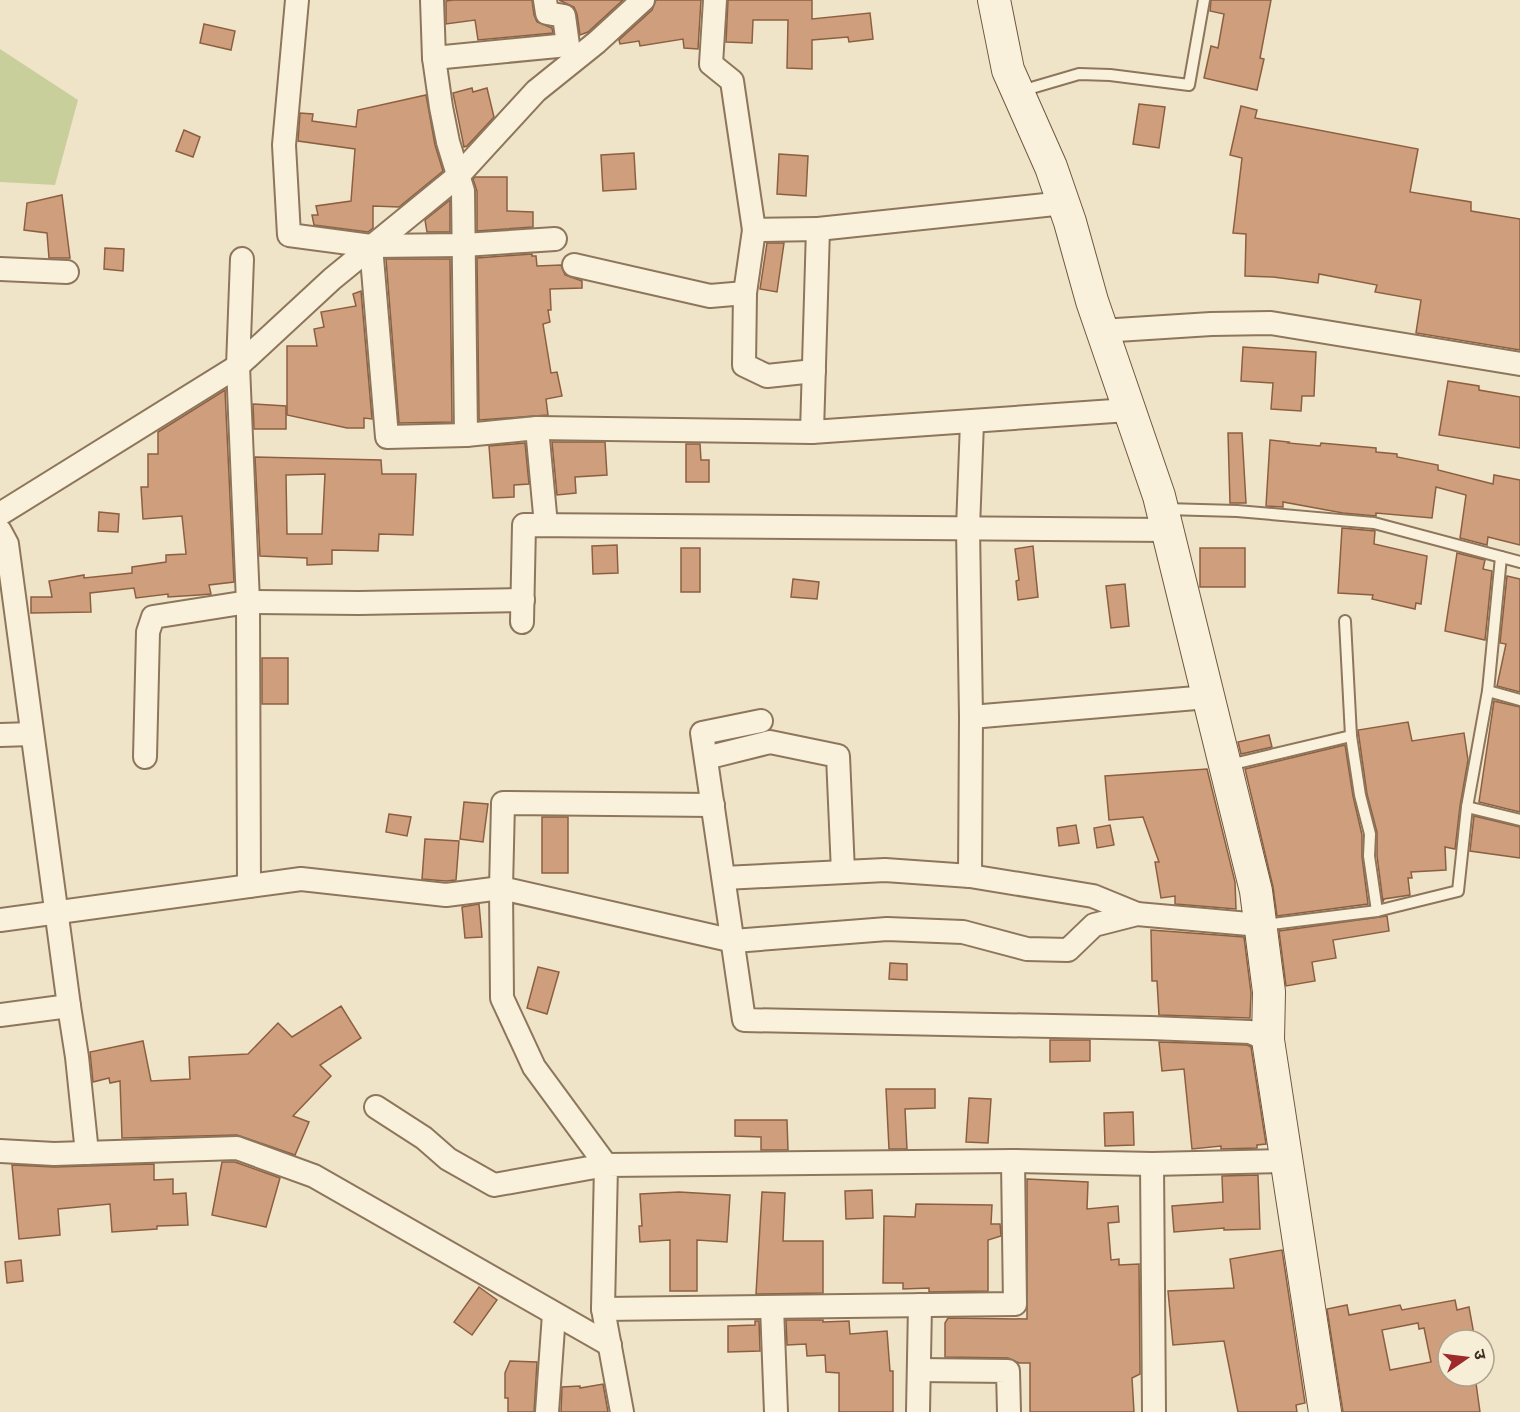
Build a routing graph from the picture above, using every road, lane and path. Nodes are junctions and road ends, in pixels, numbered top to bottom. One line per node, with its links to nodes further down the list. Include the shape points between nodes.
1 (297, 0): 18 (street, via 284,145 289,235)
2 (432, 0): 10 (street)
3 (545, 0): 9 (street, via 547,13 564,16)
4 (643, 0): 8 (street)
5 (715, 0): 15 (street, via 711,64 732,81)
6 (994, 0): 11 (street, via 1008,70)
7 (1204, 0): 11 (lane, via 1189,85 1079,74)
8 (597, 42): 9 (street); 12 (street, via 536,91)
9 (568, 45): 10 (street)
10 (434, 58): 12 (street)
11 (1018, 92): 13 (street)
12 (458, 176): 17 (street, via 463,191); 18 (street)
13 (1064, 203): 14 (street); 24 (street)
14 (818, 229): 15 (street); 27 (street)
15 (754, 230): 23 (street)
16 (555, 239): 17 (street)
17 (464, 245): 18 (street); 32 (street)
18 (371, 246): 26 (street); 32 (street, via 387,436)
19 (242, 259): 26 (street)
20 (574, 265): 23 (street, via 710,296)
21 (0, 269): 22 (street)
22 (67, 272)
23 (745, 292): 27 (street, via 744,364 767,376)
24 (1101, 331): 25 (street, via 1271,323); 28 (street)
25 (1520, 364)
26 (238, 366): 33 (street); 41 (street)
27 (814, 371): 31 (street)
28 (1128, 410): 29 (street); 34 (street)
29 (972, 422): 31 (street); 36 (street)
30 (537, 429): 31 (street); 32 (street); 35 (street)
31 (812, 432)
32 (466, 435)
33 (0, 514)
34 (1164, 520): 36 (street); 38 (lane, via 1237,511 1374,523); 45 (street)
35 (546, 525): 36 (street); 40 (street, via 524,525)
36 (968, 528): 47 (street)
37 (2, 541): 49 (street)
38 (1501, 556): 39 (lane); 44 (lane)
39 (1520, 562)
40 (523, 600): 41 (street); 43 (street)
41 (248, 602): 52 (street, via 153,617 148,632); 61 (street)
42 (1345, 621): 51 (lane)
43 (522, 622)
44 (1488, 692): 46 (lane); 56 (lane)
45 (1208, 697): 47 (street); 54 (street)
46 (1520, 700)
47 (971, 717): 59 (street)
48 (761, 721): 53 (street, via 702,733)
49 (32, 734): 50 (street); 63 (street)
50 (0, 735)
51 (1352, 736): 54 (lane); 64 (lane, via 1370,834)
52 (145, 757)
53 (706, 758): 55 (street); 58 (street, via 770,742 838,756)
54 (1224, 766): 67 (street, via 1256,891)
55 (713, 805): 60 (street); 62 (street, via 503,804)
56 (1467, 807): 57 (lane); 64 (lane, via 1458,891)
57 (1520, 820)
58 (843, 872): 59 (street, via 885,870); 60 (street)
59 (970, 876): 65 (street, via 1093,896)
60 (724, 879): 68 (street)
61 (249, 886): 62 (street, via 300,879 446,895); 63 (street)
62 (501, 888): 68 (street); 78 (street, via 502,998 534,1067)
63 (56, 911): 66 (street); 69 (street)
64 (1377, 911): 67 (lane)
65 (1137, 914): 67 (street); 68 (street, via 1094,925 1068,950 1027,949 963,932 887,929)
66 (0, 920)
67 (1260, 925): 71 (street, via 1269,992)
68 (734, 941): 71 (street, via 744,1020 1151,1028 1250,1032)
69 (69, 1006): 70 (street); 74 (street)
70 (0, 1015)
71 (1268, 1040): 76 (street)
72 (376, 1107): 78 (street, via 448,1159 494,1185)
73 (0, 1151): 74 (street)
74 (87, 1153): 82 (street, via 237,1148 266,1157 314,1176)
75 (1013, 1161): 77 (street); 78 (street); 79 (street, via 1016,1304)
76 (1286, 1161): 77 (street); 91 (street)
77 (1152, 1164): 90 (street)
78 (606, 1165): 81 (street)
79 (920, 1305): 80 (street); 84 (street)
80 (772, 1307): 81 (street); 87 (street)
81 (603, 1309): 83 (street)
82 (554, 1314): 83 (street); 85 (street)
83 (610, 1345): 86 (street)
84 (918, 1370): 88 (street); 89 (street, via 1008,1371)
85 (547, 1412)
86 (622, 1412)
87 (776, 1412)
88 (918, 1412)
89 (1009, 1412)
90 (1154, 1412)
91 (1325, 1412)

